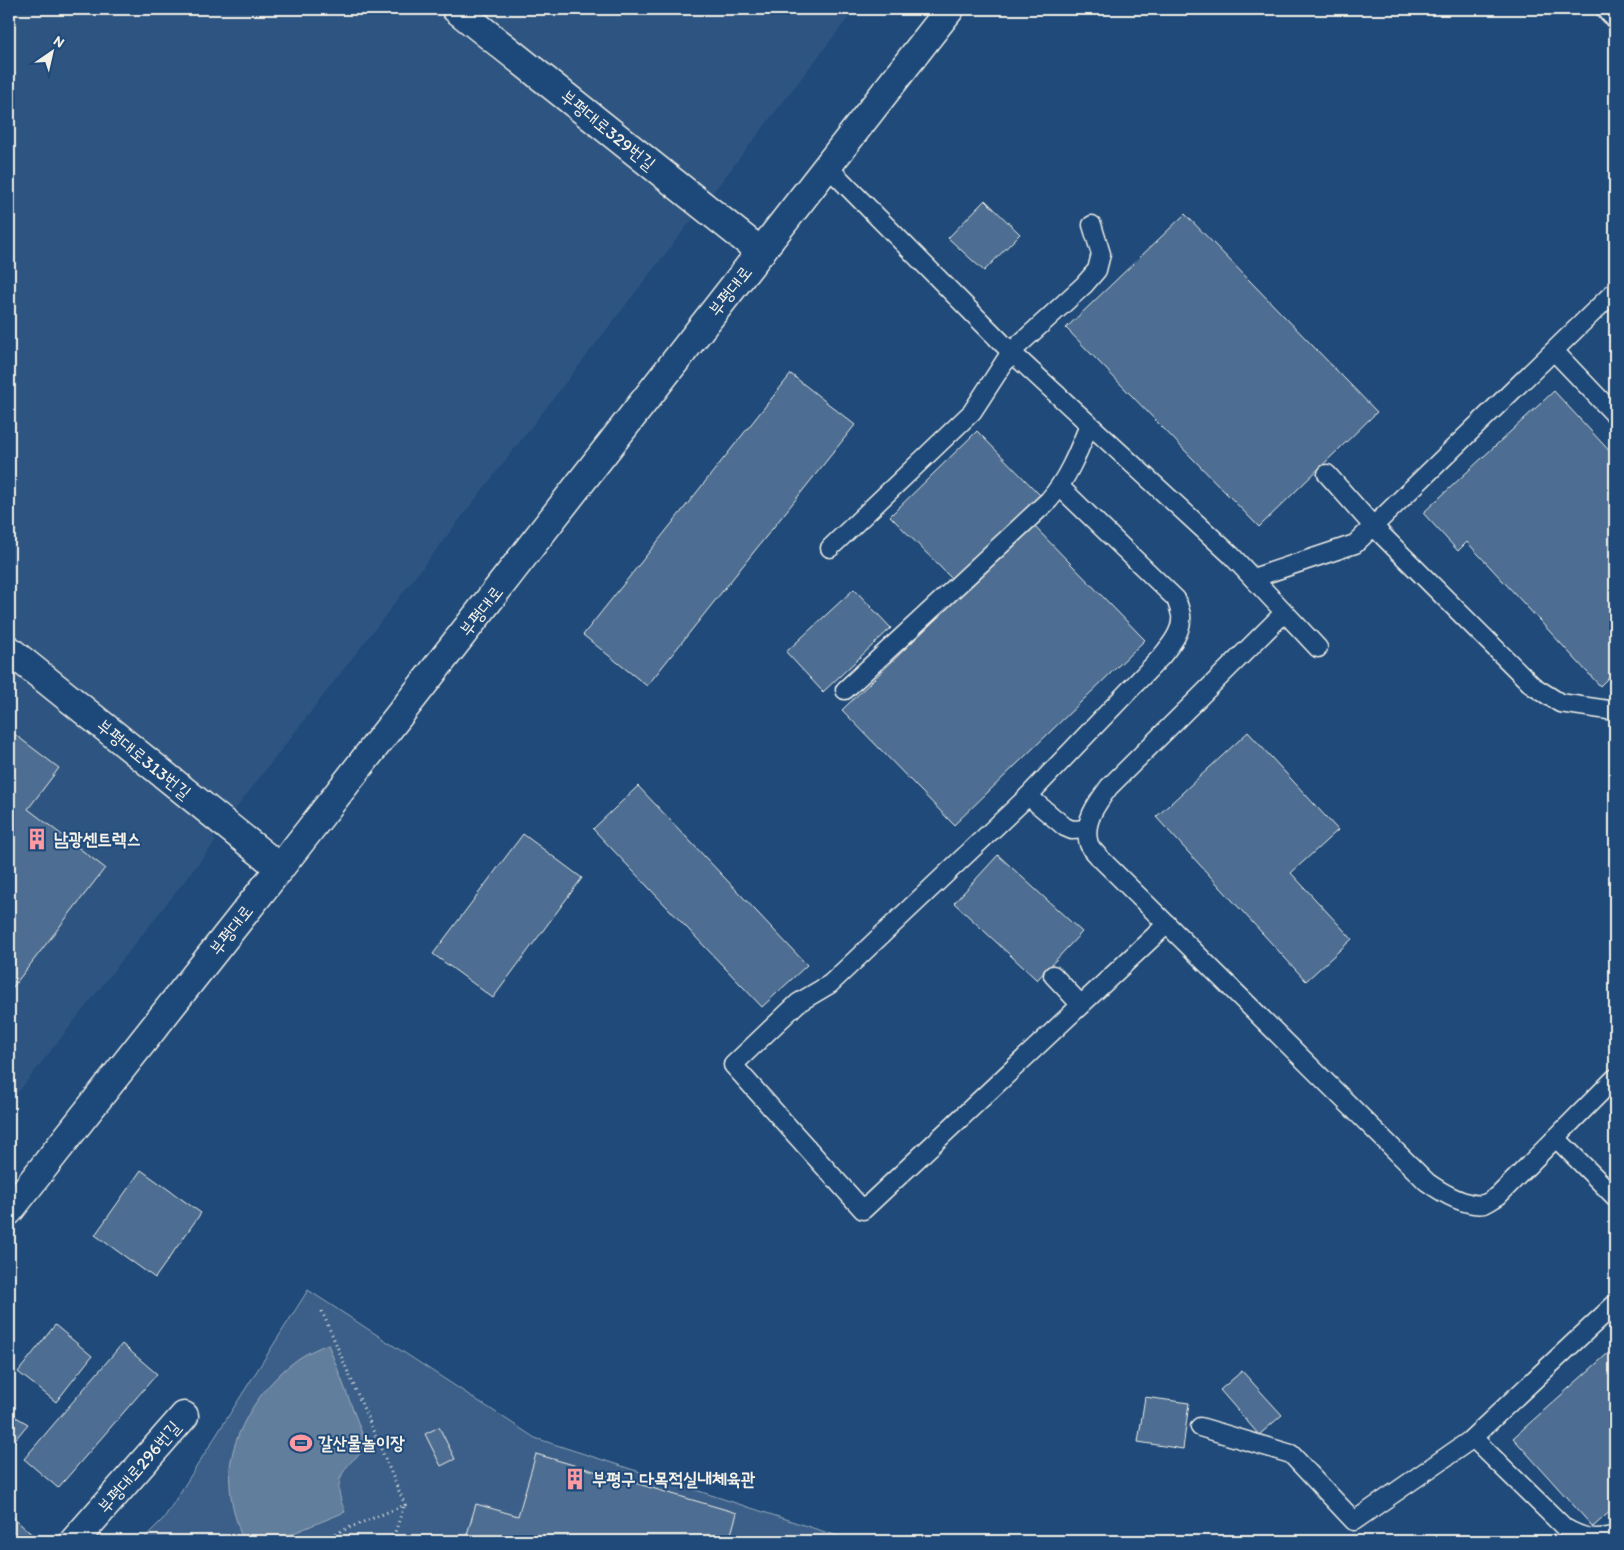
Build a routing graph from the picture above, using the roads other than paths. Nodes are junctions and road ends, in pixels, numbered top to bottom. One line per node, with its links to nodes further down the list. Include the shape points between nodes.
1 (456, 9): 7 (main road, 부평대로329번길)
2 (950, 9): 5 (main road, 부평대로)
3 (1605, 9): 4 (lane)
4 (1615, 19)
5 (827, 166): 7 (main road, 부평대로); 10 (lane)
6 (1092, 225): 10 (lane, via 1101,254 1097,270)
7 (761, 252): 25 (main road, 부평대로)
8 (1615, 291): 9 (lane)
9 (1554, 351): 11 (lane); 15 (lane)
10 (1011, 352): 12 (lane); 16 (lane, via 972,412)
11 (1615, 415)
12 (1090, 425): 14 (lane); 17 (lane)
13 (1327, 474): 15 (lane)
14 (1060, 487): 21 (lane); 23 (lane, via 1176,600 1181,615 1179,629 1161,657)
15 (1373, 526): 17 (lane, via 1355,544); 22 (lane, via 1533,686 1560,703)
16 (830, 548)
17 (1252, 578): 18 (lane)
18 (1284, 613): 19 (lane); 24 (lane, via 1109,787 1095,806)
19 (1318, 648)
20 (9, 650): 25 (main road, 부평대로313번길)
21 (845, 690)
22 (1615, 711)
23 (1028, 796): 24 (lane, via 1065,827); 28 (lane, via 830,984 798,1003 733,1065 864,1210)
24 (1087, 829): 26 (lane, via 1090,845 1099,857)
25 (280, 868): 32 (main road, 부평대로)
26 (1167, 924): 28 (lane); 30 (lane, via 1427,1182 1447,1196 1483,1204 1498,1196)
27 (1053, 975): 28 (lane)
28 (1081, 1005)
29 (1615, 1078): 30 (lane)
30 (1556, 1138): 31 (lane)
31 (1615, 1197)
32 (9, 1211)
33 (1615, 1304): 36 (lane)
34 (184, 1416): 38 (main road, 부평대로296번길)
35 (1200, 1427): 36 (lane, via 1291,1454 1354,1520)
36 (1473, 1438): 37 (lane, via 1565,1528 1578,1536 1606,1538)
37 (1615, 1535)
38 (74, 1541)

